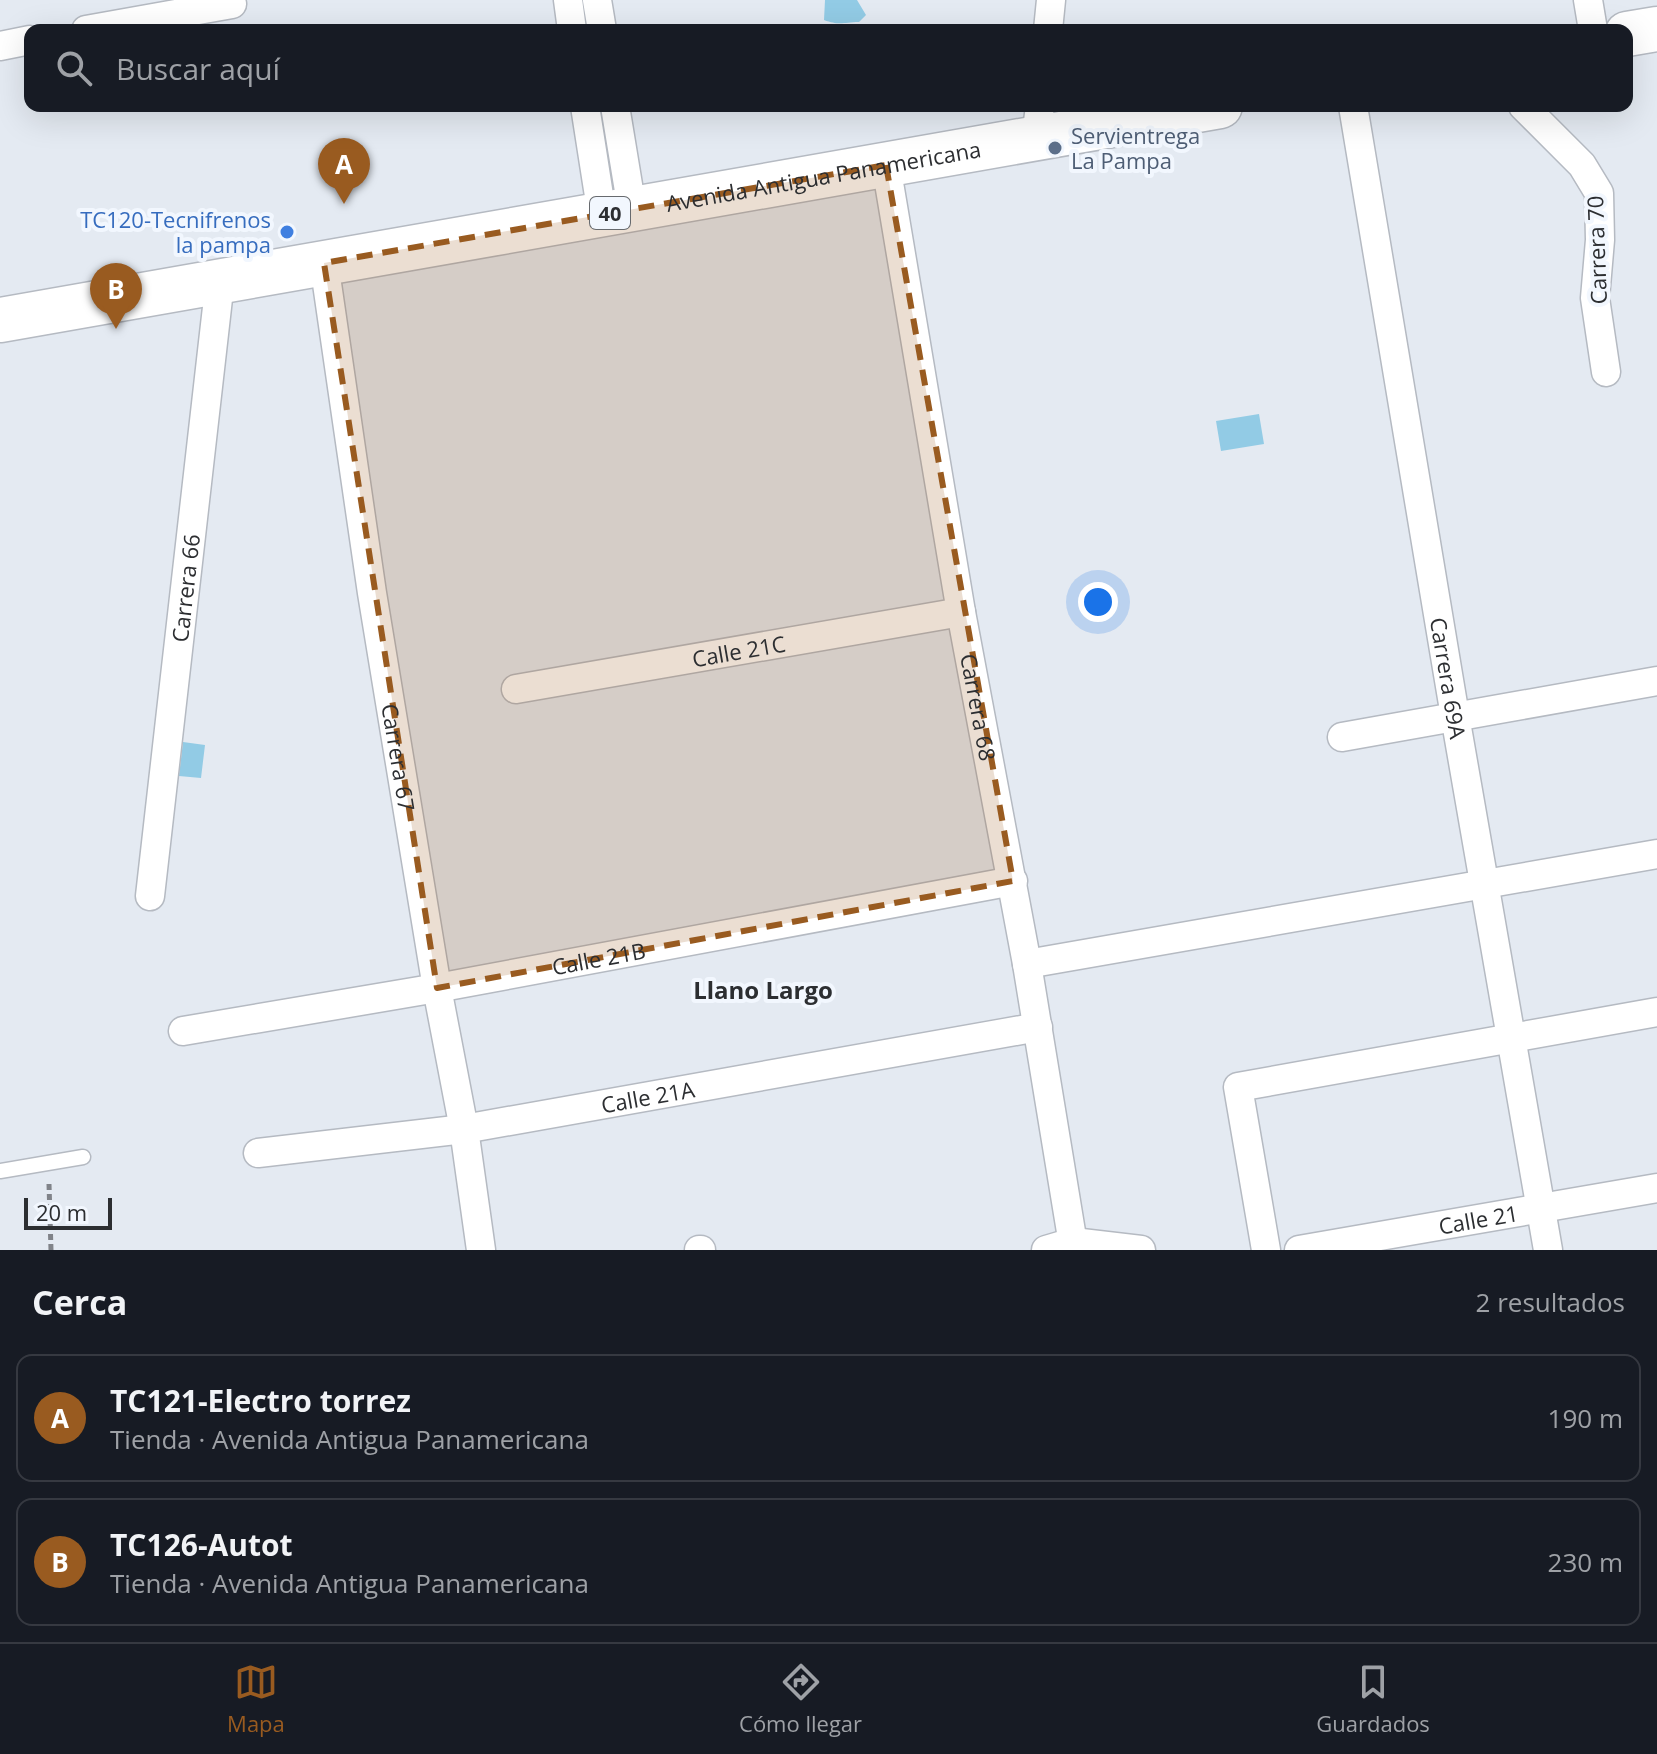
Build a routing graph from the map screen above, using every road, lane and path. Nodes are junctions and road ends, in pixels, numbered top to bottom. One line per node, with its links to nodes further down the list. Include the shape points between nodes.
1 (568, 0): 8 (street)
2 (597, 0): 9 (street)
3 (1051, 0): 10 (street)
4 (1588, 0): 11 (street)
5 (232, 4): 6 (street)
6 (151, 9): 7 (street)
7 (105, 24)
8 (571, 24)
9 (601, 24)
10 (1049, 24)
11 (1592, 24)
12 (1657, 29): 13 (main road)
13 (1633, 33)
14 (24, 41): 15 (street)
15 (0, 46)
16 (587, 112): 23 (street)
17 (615, 112): 23 (street)
18 (1152, 112): 21 (main road, Avenida Antigua Panamericana / 40)
19 (1354, 112): 31 (street, Carrera 69A)
20 (1529, 112): 27 (street, Carrera 70, via 1582,165 1599,193 1595,298)
21 (1038, 122): 22 (main road, Avenida Antigua Panamericana / 40)
22 (886, 165): 23 (main road, Avenida Antigua Panamericana / 40); 28 (street, Carrera 68)
23 (617, 212): 24 (main road, Avenida Antigua Panamericana / 40)
24 (324, 263): 25 (main road, Avenida Antigua Panamericana / 40); 38 (street, Carrera 67)
25 (220, 281): 26 (main road, Avenida Antigua Panamericana / 40); 36 (street, Carrera 66)
26 (0, 320)
27 (1606, 372)
28 (961, 612): 30 (street, Calle 21C); 34 (street, Carrera 68)
29 (1657, 681): 31 (street)
30 (516, 689)
31 (1455, 716): 32 (street); 35 (street, Carrera 69A)
32 (1342, 737)
33 (1657, 854): 35 (street)
34 (1013, 881): 37 (street, Carrera 68); 38 (street, Calle 21B)
35 (1484, 884): 37 (street); 42 (street, Carrera 69A)
36 (150, 896)
37 (1027, 964): 40 (street, Carrera 68)
38 (437, 988): 41 (street, Calle 21B); 43 (street, Carrera 67)
39 (1657, 1012): 42 (street)
40 (1038, 1027): 43 (street, Calle 21A); 50 (street, Carrera 68)
41 (183, 1031)
42 (1510, 1038): 49 (street, Carrera 69A); 54 (street, via 1238,1087)
43 (464, 1129): 44 (street, Calle 21A); 52 (street, Carrera 67)
44 (258, 1153)
45 (83, 1157): 46 (lane)
46 (48, 1163): 47 (lane); 51 (path)
47 (0, 1171)
48 (1657, 1188): 49 (street, Calle 21)
49 (1540, 1209): 55 (street, Calle 21); 56 (street, Carrera 69A)
50 (1065, 1247): 53 (street)
51 (51, 1250)
52 (481, 1250)
53 (1141, 1250)
54 (1266, 1250)
55 (1299, 1250)
56 (1548, 1250)

